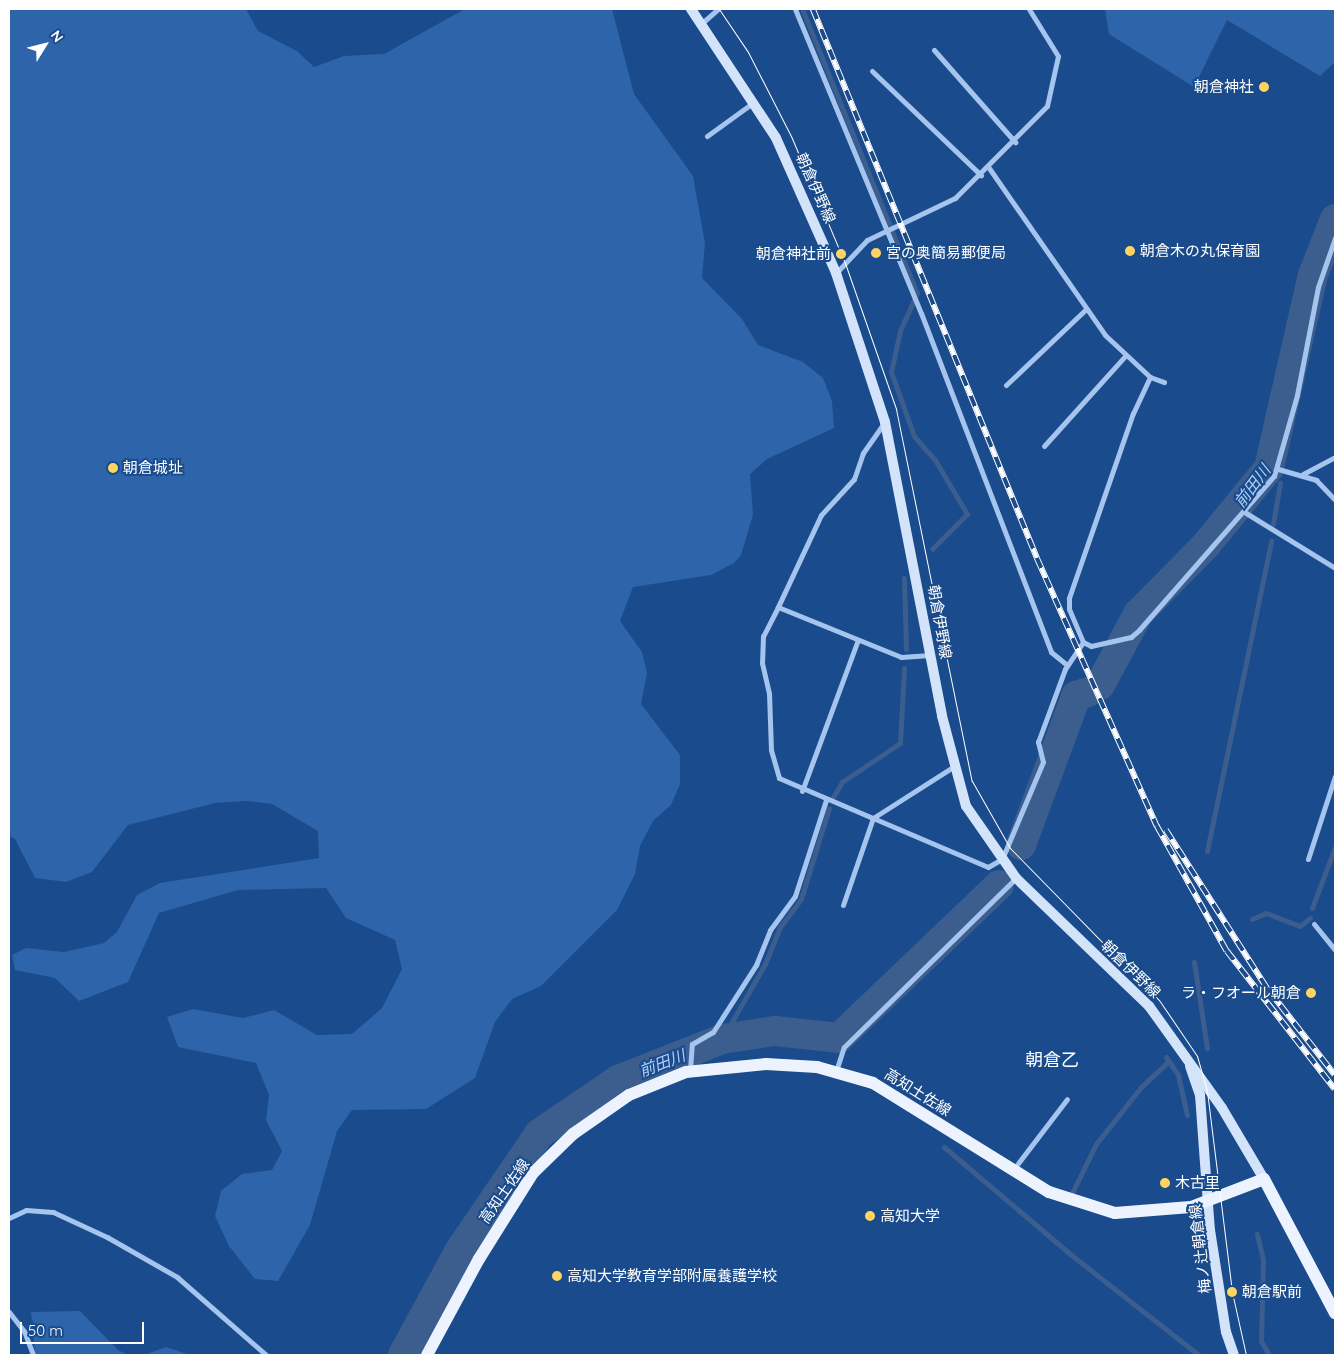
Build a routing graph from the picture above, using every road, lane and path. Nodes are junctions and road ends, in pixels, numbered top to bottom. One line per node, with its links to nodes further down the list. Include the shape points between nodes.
1 (690, 9): 5 (main road, 朝倉伊野線)
2 (718, 9): 5 (street)
3 (795, 9): 13 (street)
4 (1029, 9): 10 (street, via 1055,48 1058,62 1047,106)
5 (702, 23): 8 (main road, 朝倉伊野線)
6 (934, 50): 10 (street)
7 (872, 71): 12 (street)
8 (755, 102): 9 (street); 15 (main road, 朝倉伊野線, via 802,189)
9 (707, 136)
10 (1015, 142): 11 (street)
11 (988, 168): 12 (street); 16 (street)
12 (981, 175): 13 (street, via 955,198)
13 (886, 230): 15 (street, via 867,240); 33 (street, via 925,322 1051,652)
14 (1335, 238): 24 (street, via 1318,287)
15 (836, 273): 21 (main road, 朝倉伊野線)
16 (1086, 309): 17 (street); 20 (street)
17 (1125, 356): 18 (street); 22 (street)
18 (1150, 377): 19 (street); 31 (street, via 1069,598 1069,609)
19 (1164, 382)
20 (1006, 385)
21 (885, 422): 29 (street, via 863,453 854,479 821,514); 32 (main road, 朝倉伊野線)
22 (1044, 446)
23 (1335, 457): 25 (street)
24 (1278, 469): 25 (street); 27 (street)
25 (1304, 474): 26 (street, via 1316,480)
26 (1335, 500)
27 (1246, 513): 28 (street); 31 (street, via 1130,637 1091,646)
28 (1335, 568)
29 (778, 607): 30 (street); 36 (street, via 763,636 771,750 779,778)
30 (858, 640): 32 (street, via 901,657); 36 (street)
31 (1083, 642): 33 (street)
32 (930, 655): 34 (main road, 朝倉伊野線)
33 (1068, 665): 40 (street, via 1038,742 1043,762)
34 (953, 767): 38 (street); 40 (main road, 朝倉伊野線, via 966,806)
35 (1335, 776): 39 (street)
36 (802, 791): 37 (street)
37 (826, 800): 38 (street); 46 (street, via 795,896 770,930 756,965 714,1032 690,1049)
38 (873, 818): 40 (street, via 988,867); 42 (street)
39 (1308, 859)
40 (1002, 860): 41 (main road, 朝倉伊野線)
41 (1016, 878): 45 (main road, 朝倉伊野線, via 1149,1006); 47 (street, via 844,1047)
42 (843, 905)
43 (1314, 924): 44 (street)
44 (1335, 950)
45 (1184, 1050): 50 (main road, 朝倉伊野線); 51 (main road, 梅ノ辻朝倉線, via 1200,1094)
46 (690, 1066): 47 (main road, 高知土佐線, via 766,1064); 57 (main road, 高知土佐線, via 596,1115 533,1173 479,1259)
47 (835, 1071): 49 (main road, 高知土佐線, via 873,1083)
48 (1067, 1099): 49 (street)
49 (1013, 1171): 51 (main road, 高知土佐線, via 1049,1192 1115,1213 1151,1213)
50 (1264, 1179): 51 (main road, 高知土佐線); 54 (main road)
51 (1209, 1203): 58 (main road, 梅ノ辻朝倉線, via 1226,1332)
52 (9, 1218): 56 (street, via 26,1210 53,1212 107,1237 178,1277)
53 (9, 1312): 55 (street, via 24,1331)
54 (1335, 1313)
55 (33, 1355)
56 (266, 1355)
57 (427, 1355)
58 (1234, 1355)

